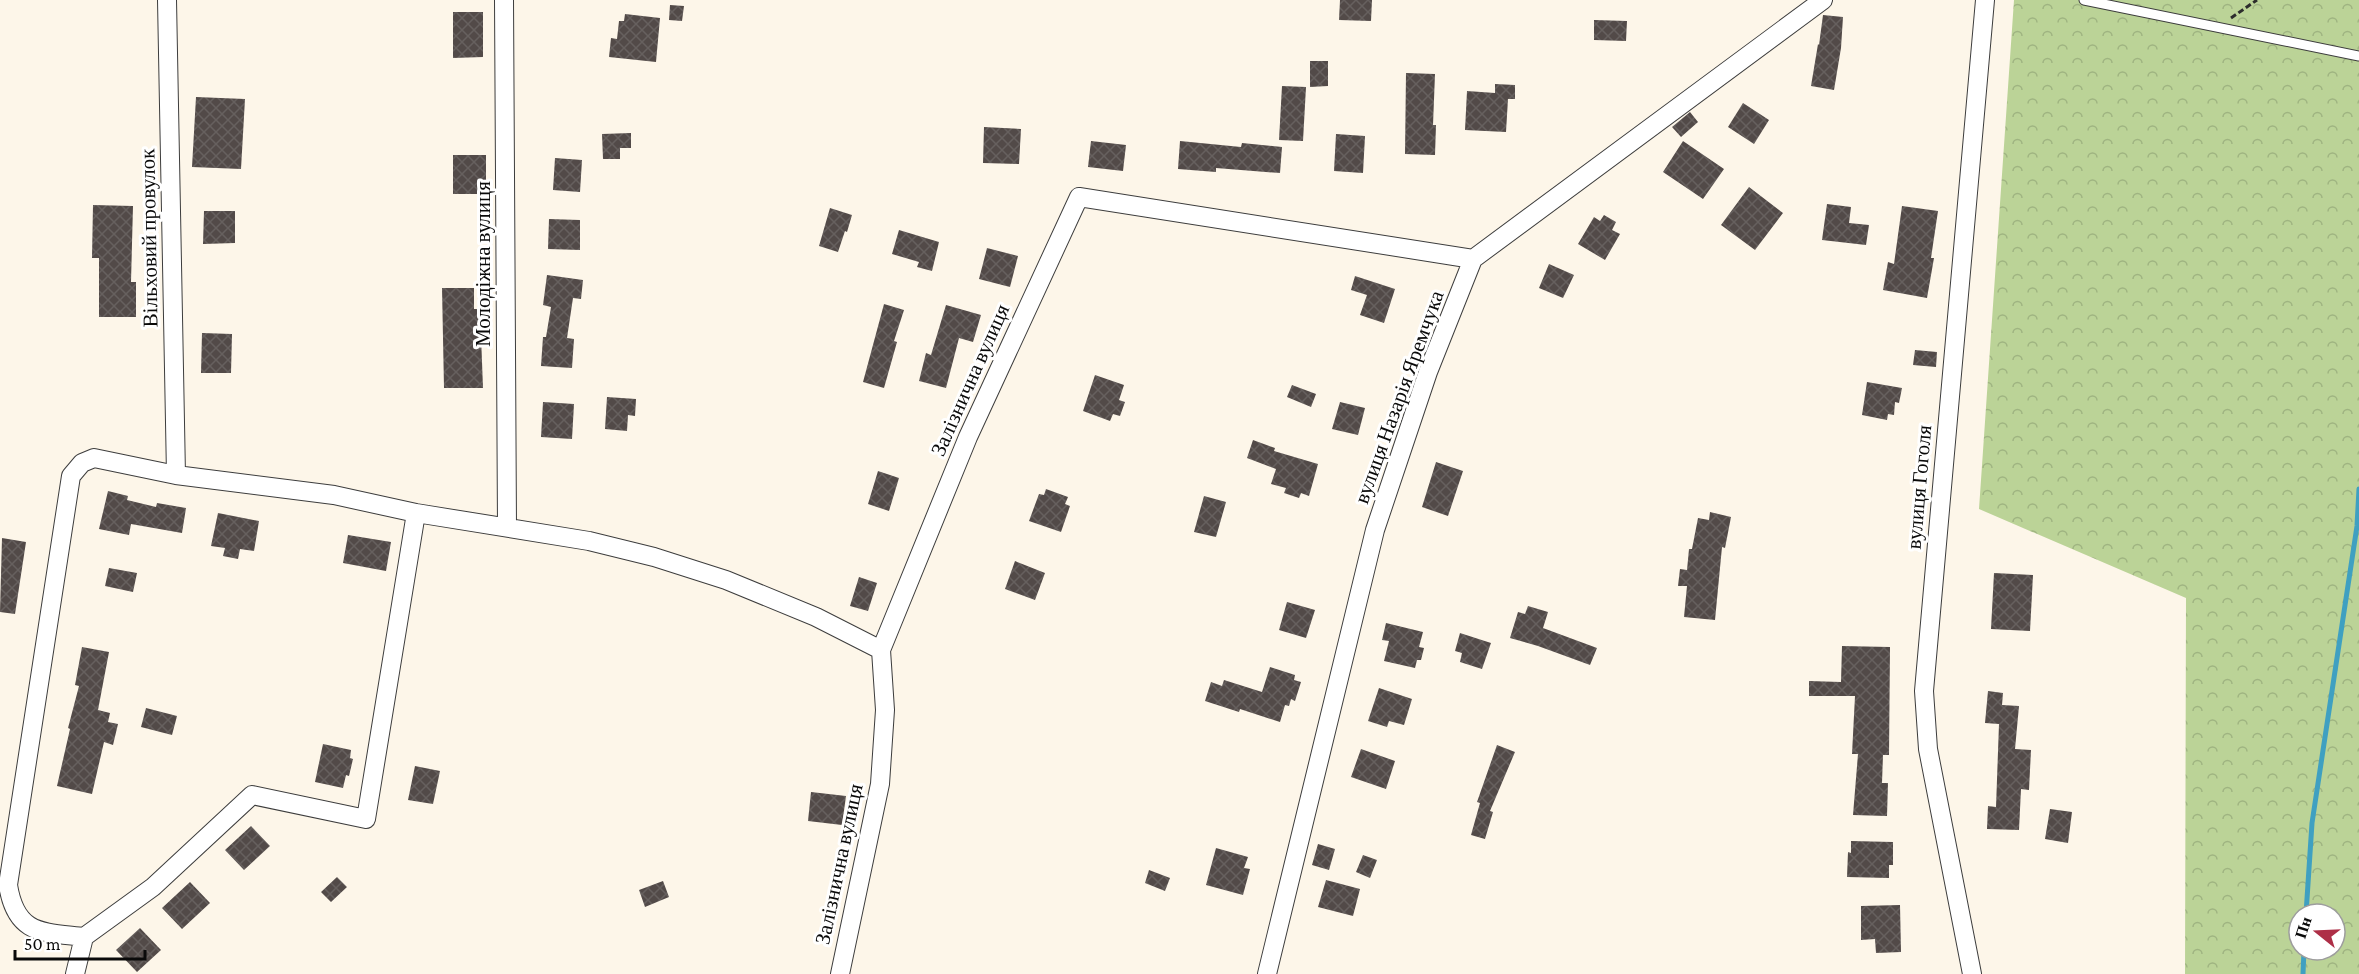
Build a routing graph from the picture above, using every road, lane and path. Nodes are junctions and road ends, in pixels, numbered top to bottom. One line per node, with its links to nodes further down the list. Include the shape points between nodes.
1 (167, 0): 10 (street, Вільховий провулок)
2 (504, 0): 12 (street, Молодіжна вулиця)
3 (1823, 0): 9 (street)
4 (1985, 0): 18 (street, вулиця Гоголя, via 1924,692 1928,748)
5 (2084, 0): 7 (lane)
6 (2257, 0): 7 (path)
7 (2217, 27): 8 (lane)
8 (2359, 56)
9 (1473, 259): 13 (street, Залізнична вулиця, via 1079,197 968,437); 17 (street, вулиця Назарія Яремчука, via 1428,372 1375,530)
10 (176, 475): 11 (street, via 334,495); 14 (street, via 94,458 81,463 70,476 8,885 11,905 21,920 34,929)
11 (416, 513): 12 (street); 14 (street, via 366,819 252,795 153,887)
12 (507, 527): 13 (street, via 589,541 726,580 816,617)
13 (881, 650): 16 (street, Залізнична вулиця, via 885,710 880,784)
14 (84, 937): 15 (street)
15 (75, 974)
16 (840, 974)
17 (1267, 974)
18 (1972, 974)

